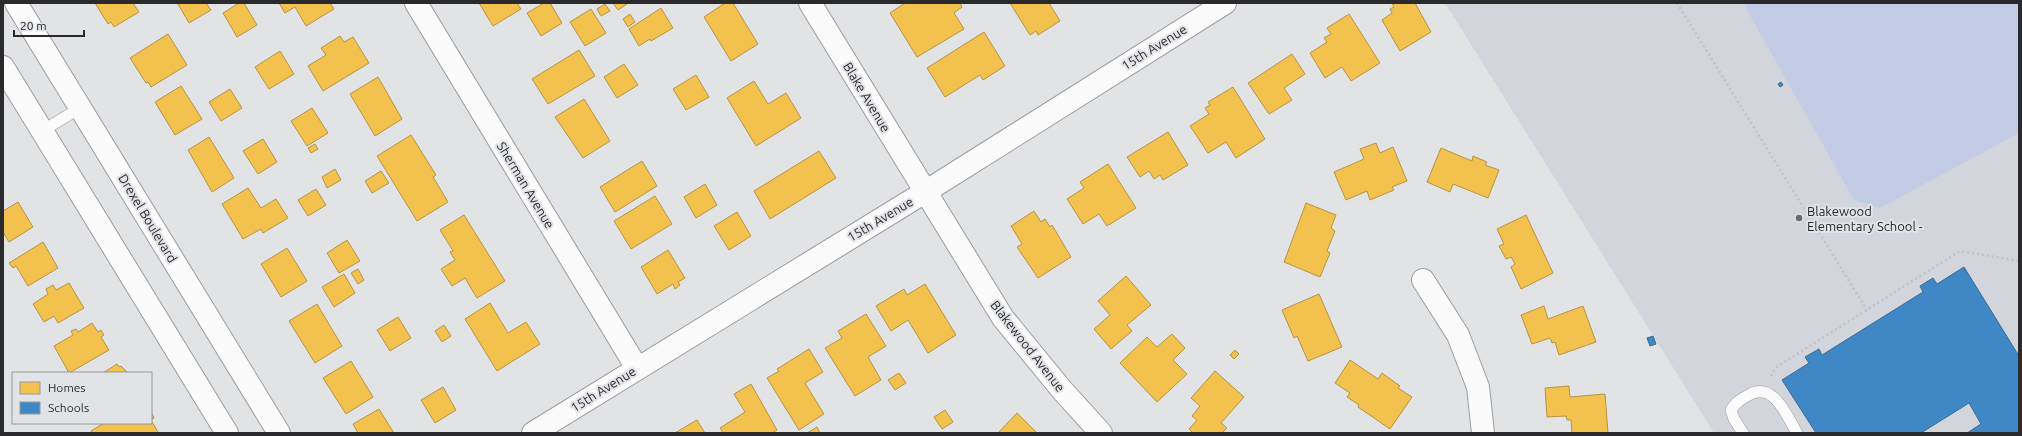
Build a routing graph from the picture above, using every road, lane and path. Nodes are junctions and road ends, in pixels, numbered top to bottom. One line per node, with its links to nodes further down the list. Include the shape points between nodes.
1 (16, 3): 7 (street, Drexel Boulevard)
2 (416, 3): 13 (street, Sherman Avenue)
3 (810, 3): 9 (street, Blake Avenue)
4 (1225, 3): 9 (street, 15th Avenue)
5 (1676, 3): 12 (path)
6 (3, 67): 8 (street)
7 (80, 108): 8 (lane); 15 (street, Drexel Boulevard)
8 (42, 131): 16 (street)
9 (925, 192): 13 (street, 15th Avenue); 18 (street, Blakewood Avenue, via 1002,318)
10 (2019, 261): 12 (path, via 1960,251)
11 (1423, 280): 19 (street, via 1461,342 1478,387)
12 (1867, 310): 14 (path, via 1775,368)
13 (637, 368): 17 (street, 15th Avenue)
14 (1765, 391): 20 (lane, via 1753,392 1735,404 1731,410); 21 (lane, via 1773,395)
15 (274, 431)
16 (227, 433)
17 (533, 433)
18 (1101, 433)
19 (1483, 433)
20 (1743, 433)
21 (1797, 433)

